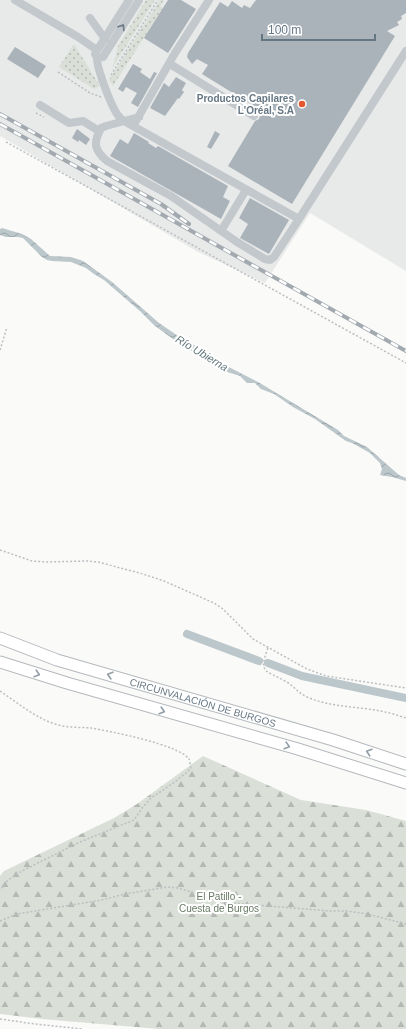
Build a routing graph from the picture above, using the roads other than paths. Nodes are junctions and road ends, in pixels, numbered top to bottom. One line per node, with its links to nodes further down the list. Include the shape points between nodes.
1 (15, 0): 8 (lane)
2 (129, 0): 6 (lane)
3 (139, 0): 8 (lane, one-way to 3, via 99,58 104,57)
4 (209, 0): 9 (lane)
5 (90, 18): 6 (lane)
6 (105, 39): 8 (lane)
7 (406, 51): 17 (lane)
8 (97, 53): 13 (lane, via 100,74 118,116)
9 (170, 64): 11 (lane); 12 (lane)
10 (40, 105): 15 (lane, via 69,123 82,121)
11 (254, 116)
12 (139, 117): 13 (lane); 14 (lane)
13 (124, 121): 14 (lane); 15 (lane, via 103,127)
14 (136, 128): 16 (lane)
15 (100, 131): 18 (lane, via 95,143 101,156 171,196)
16 (246, 190): 17 (lane); 18 (lane)
17 (299, 219): 18 (lane, via 270,260)
18 (221, 231)
19 (0, 638): 21 (highway, CIRCUNVALACIÓN DE BURGOS, one-way to 19, via 333,740 57,660)
20 (0, 662): 22 (highway, CIRCUNVALACIÓN DE BURGOS, one-way to 22)
21 (406, 764)
22 (406, 783)

